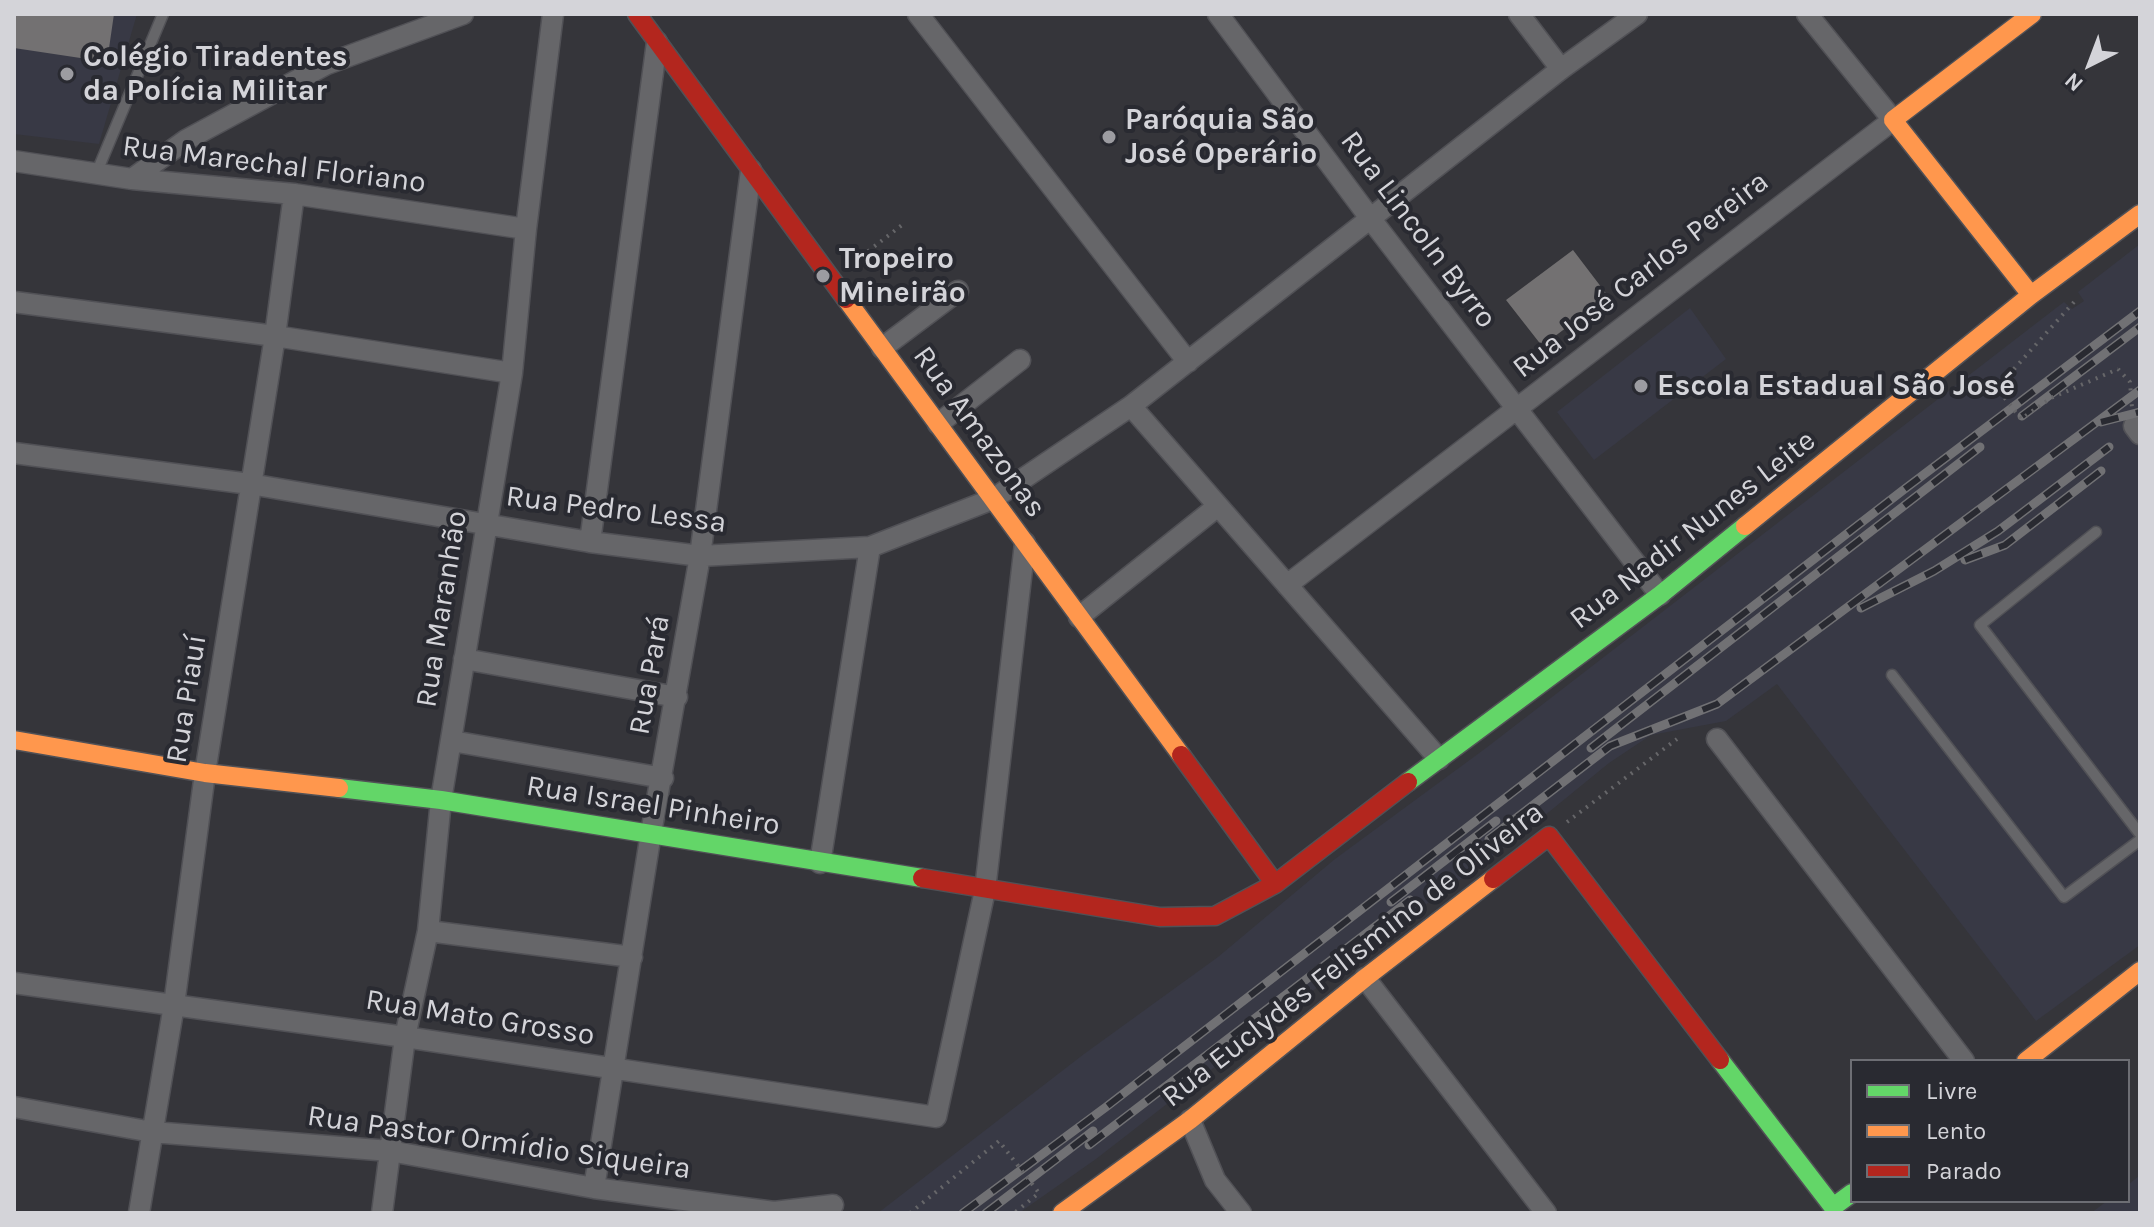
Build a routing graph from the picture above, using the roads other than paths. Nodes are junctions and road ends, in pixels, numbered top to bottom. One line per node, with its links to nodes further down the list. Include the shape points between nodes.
1 (163, 14): 16 (lane)
2 (463, 14): 17 (street, via 327,64 186,140)
3 (553, 14): 21 (street, Rua Maranhão)
4 (637, 14): 11 (street, Rua Amazonas)
5 (918, 14): 28 (street)
6 (1218, 14): 20 (street, Rua Lincoln Byrro)
7 (1519, 14): 12 (street)
8 (1637, 14): 12 (street, Rua Pedro Lessa)
9 (1807, 14): 13 (street)
10 (2032, 14): 13 (street, Rua José Carlos Pereira)
11 (657, 42): 15 (street, Rua Amazonas); 39 (street)
12 (1561, 69): 20 (street, Rua Pedro Lessa)
13 (1893, 120): 23 (street); 31 (street, Rua José Carlos Pereira)
14 (14, 161): 16 (street, Rua Marechal Floriano)
15 (751, 170): 26 (street, Rua Amazonas); 42 (street, Rua Pará)
16 (96, 174): 17 (street, Rua Marechal Floriano)
17 (132, 179): 18 (street, Rua Marechal Floriano)
18 (294, 194): 21 (street, Rua Marechal Floriano); 25 (street, Rua Piauí)
19 (2140, 214): 23 (street, Rua Nadir Nunes Leite)
20 (1370, 218): 28 (street, Rua Pedro Lessa); 31 (street, Rua Lincoln Byrro)
21 (526, 229): 29 (street, Rua Maranhão)
22 (958, 291): 26 (street)
23 (2031, 295): 44 (street, Rua Nadir Nunes Leite)
24 (14, 302): 25 (street)
25 (275, 336): 29 (street); 34 (street, Rua Piauí)
26 (882, 348): 32 (street, Rua Amazonas)
27 (1020, 360): 32 (street)
28 (1188, 362): 30 (street, Rua Pedro Lessa)
29 (512, 373): 37 (street, Rua Maranhão)
30 (1131, 406): 35 (street, Rua Pedro Lessa); 36 (street)
31 (1517, 408): 43 (street, Rua José Carlos Pereira); 44 (street, Rua Lincoln Byrro)
32 (938, 424): 35 (street, Rua Amazonas)
33 (14, 453): 34 (street, Rua Pedro Lessa)
34 (250, 484): 37 (street, Rua Pedro Lessa); 53 (street, Rua Piauí)
35 (993, 499): 40 (street, Rua Amazonas); 41 (street, Rua Pedro Lessa)
36 (1218, 506): 43 (street); 45 (street)
37 (486, 525): 39 (street, Rua Pedro Lessa); 46 (street, Rua Maranhão)
38 (2096, 532): 57 (lane, via 1980,625)
39 (590, 542): 42 (street, Rua Pedro Lessa)
40 (1025, 543): 45 (street, Rua Amazonas); 61 (street)
41 (870, 547): 42 (street, Rua Pedro Lessa); 59 (street)
42 (700, 556): 48 (street, Rua Pará)
43 (1287, 585): 52 (street)
44 (1660, 595): 52 (street, Rua Nadir Nunes Leite)
45 (1079, 617): 60 (street, Rua Amazonas)
46 (464, 659): 48 (street); 51 (street, Rua Maranhão)
47 (1892, 675): 58 (lane, via 2064,897)
48 (677, 697): 54 (street, Rua Pará)
49 (1717, 739): 69 (street)
50 (14, 740): 53 (street, Rua Israel Pinheiro)
51 (452, 741): 54 (street); 55 (street, Rua Maranhão)
52 (1439, 759): 60 (street, Rua Nadir Nunes Leite)
53 (205, 773): 55 (street, Rua Israel Pinheiro); 67 (street, Rua Piauí)
54 (663, 778): 56 (street, Rua Pará)
55 (441, 800): 56 (street, Rua Israel Pinheiro); 62 (street, Rua Maranhão)
56 (651, 833): 59 (street, Rua Israel Pinheiro); 63 (street, Rua Pará)
57 (2140, 834)
58 (2140, 840)
59 (820, 863): 61 (street, Rua Israel Pinheiro)
60 (1275, 884): 61 (street, Rua Israel Pinheiro, via 1215,916 1160,917)
61 (985, 890): 71 (street, Rua Mato Grosso, via 936,1117)
62 (428, 931): 63 (street); 68 (street, Rua Maranhão)
63 (632, 957): 71 (street, Rua Pará)
64 (2140, 971): 70 (street)
65 (1365, 978): 73 (street, Rua Euclydes Felismino de Oliveira); 79 (street, Rua Euclydes Felismino de Oliveira, via 1549,836); 84 (street)
66 (14, 983): 67 (street, Rua Mato Grosso)
67 (174, 1005): 68 (street, Rua Mato Grosso); 74 (street, Rua Piauí)
68 (405, 1037): 71 (street, Rua Mato Grosso); 75 (street, Rua Maranhão)
69 (1962, 1059)
70 (2029, 1059)
71 (613, 1069): 76 (street, Rua Pará)
72 (14, 1107): 74 (street, Rua Pastor Ormídio Siqueira)
73 (1190, 1120): 82 (street, Rua Euclydes Felismino de Oliveira); 83 (street, via 1215,1180)
74 (152, 1132): 75 (street, Rua Pastor Ormídio Siqueira); 80 (street, Rua Piauí)
75 (390, 1151): 76 (street, Rua Pastor Ormídio Siqueira); 81 (street, Rua Maranhão)
76 (594, 1188): 78 (street, Rua Pastor Ormídio Siqueira, via 774,1212)
77 (1850, 1195): 79 (street)
78 (833, 1205)
79 (1835, 1210)
80 (139, 1213)
81 (382, 1213)
82 (1062, 1213)
83 (1241, 1213)
84 (1546, 1213)

